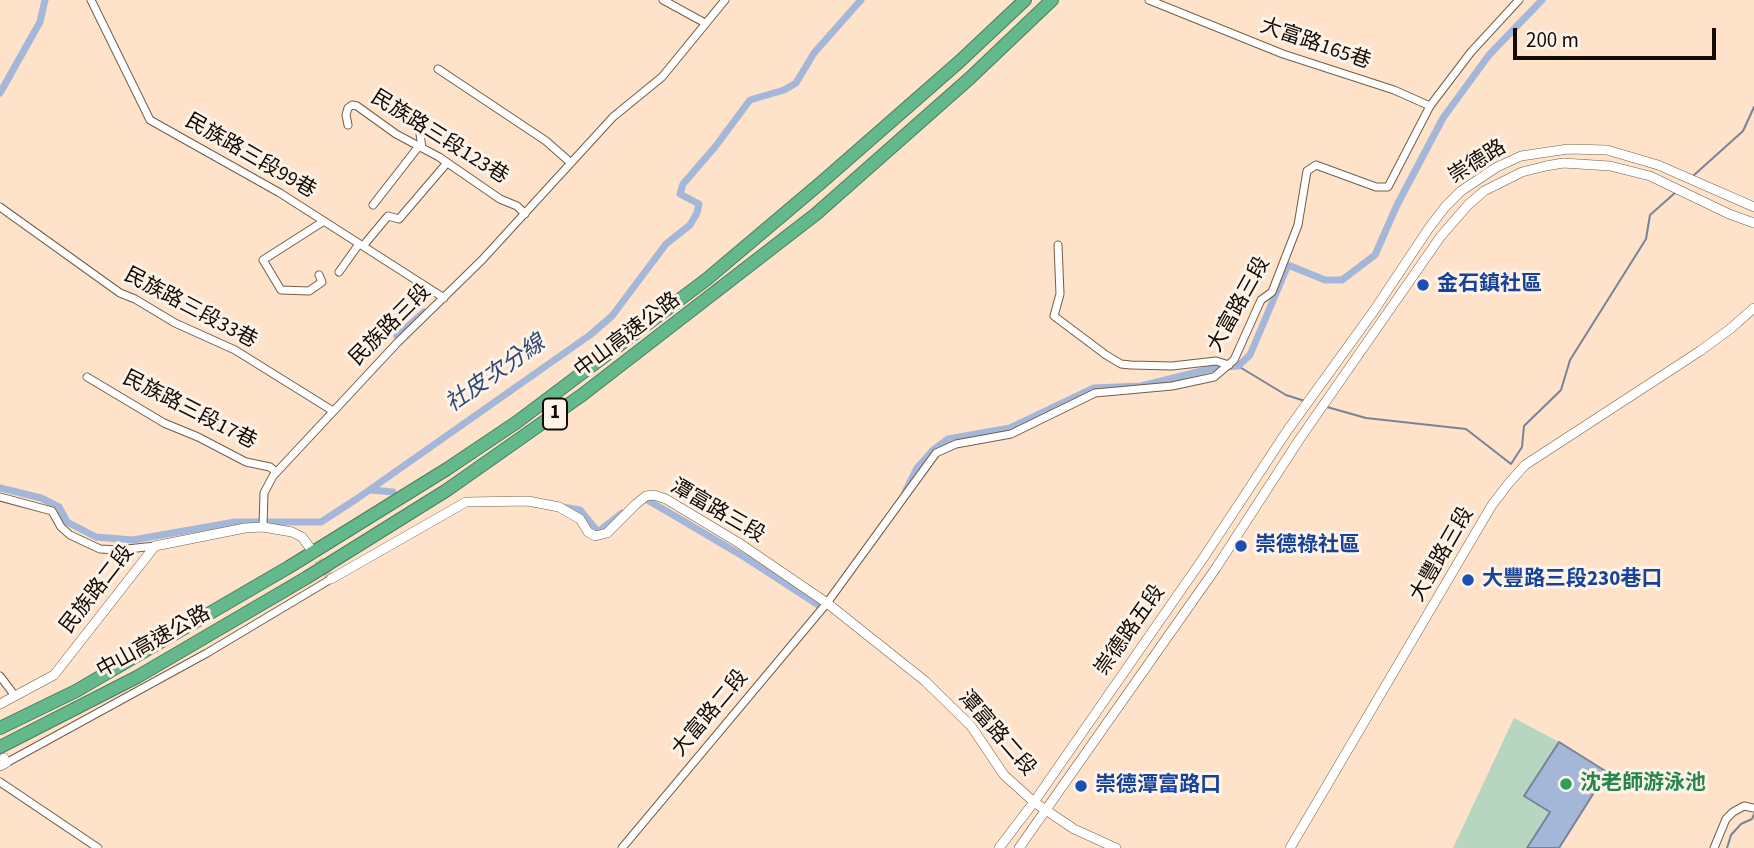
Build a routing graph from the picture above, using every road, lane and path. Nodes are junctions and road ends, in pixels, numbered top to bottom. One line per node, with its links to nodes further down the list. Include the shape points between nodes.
1 (90, 0): 20 (street, 民族路三段99巷, via 150,120)
2 (663, 0): 8 (street)
3 (725, 0): 8 (street, 民族路三段)
4 (1025, 0): 43 (highway, 中山高速公路 / 1, via 728,261 517,422 289,567 76,691)
5 (1052, 0): 44 (highway, 中山高速公路 / 1, via 816,214 582,395 446,490 306,578)
6 (1149, 0): 10 (street, 大富路165巷)
7 (1519, 0): 10 (street, 大富路三段, via 1471,51)
8 (705, 23): 14 (street, 民族路三段, via 662,77 613,117)
9 (439, 69): 14 (street)
10 (1430, 106): 28 (street, 大富路三段, via 1388,187 1376,187 1316,165 1307,171 1298,225 1282,268)
11 (417, 112): 13 (street)
12 (348, 125): 13 (street, 民族路三段123巷, via 348,108 357,106)
13 (421, 147): 15 (street, 民族路三段123巷); 16 (street)
14 (571, 163): 19 (street, 民族路三段)
15 (446, 164): 19 (street, 民族路三段123巷); 22 (street, via 399,219 388,216)
16 (373, 205)
17 (0, 207): 30 (street, 民族路三段33巷, via 120,293 235,350)
18 (1754, 207): 31 (street, 崇德路, via 1658,165 1607,150 1546,151 1497,167 1445,207)
19 (525, 214): 26 (street, 民族路三段)
20 (324, 221): 22 (street, 民族路三段99巷); 25 (street, via 263,260 281,290 309,291 322,282)
21 (1754, 223): 32 (street, 崇德路, via 1650,176 1610,166 1563,163 1522,172 1492,186 1441,236)
22 (361, 245): 24 (street); 26 (street, 民族路三段99巷)
23 (1058, 245): 28 (street, via 1060,294 1054,316 1106,355 1131,365 1216,361)
24 (339, 271)
25 (319, 275)
26 (444, 298): 30 (street, 民族路三段)
27 (1754, 308): 54 (street, 大豐路三段, via 1700,351 1525,464 1492,505)
28 (1229, 365): 39 (street, 大富路三段, via 1214,377 1172,386 1095,393 1010,434 956,444 936,453)
29 (87, 377): 33 (street, 民族路三段17巷, via 164,423)
30 (333, 411): 33 (street, 民族路三段)
31 (1287, 431): 46 (street, 崇德路五段)
32 (1300, 440): 48 (street, 崇德路五段)
33 (276, 472): 35 (street, 民族路三段, via 266,486)
34 (0, 497): 36 (street, via 52,511 70,535 100,549)
35 (263, 523): 36 (street, 民族路二段); 37 (street, via 302,537)
36 (155, 546): 41 (street, 民族路二段, via 54,675)
37 (310, 548)
38 (331, 579): 39 (street, 潭富路三段, via 466,502 528,501 559,507 580,519 595,536 607,533 646,496 654,495 749,549); 44 (street, via 207,653)
39 (827, 603): 46 (street, 潭富路二段, via 925,681 971,726 1004,775); 50 (street, 大富路二段)
40 (0, 676): 41 (street)
41 (15, 696): 42 (street, 民族路二段)
42 (0, 705)
43 (0, 728)
44 (3, 758)
45 (0, 782): 49 (street)
46 (1034, 802): 48 (street, 潭富路二段); 51 (street, 崇德路五段)
47 (1754, 808): 55 (street, via 1733,811)
48 (1047, 811): 52 (street, 崇德路五段); 53 (street, 潭富路二段)
49 (98, 848)
50 (622, 848)
51 (999, 848)
52 (1019, 848)
53 (1116, 848)
54 (1290, 848)
55 (1714, 848)

